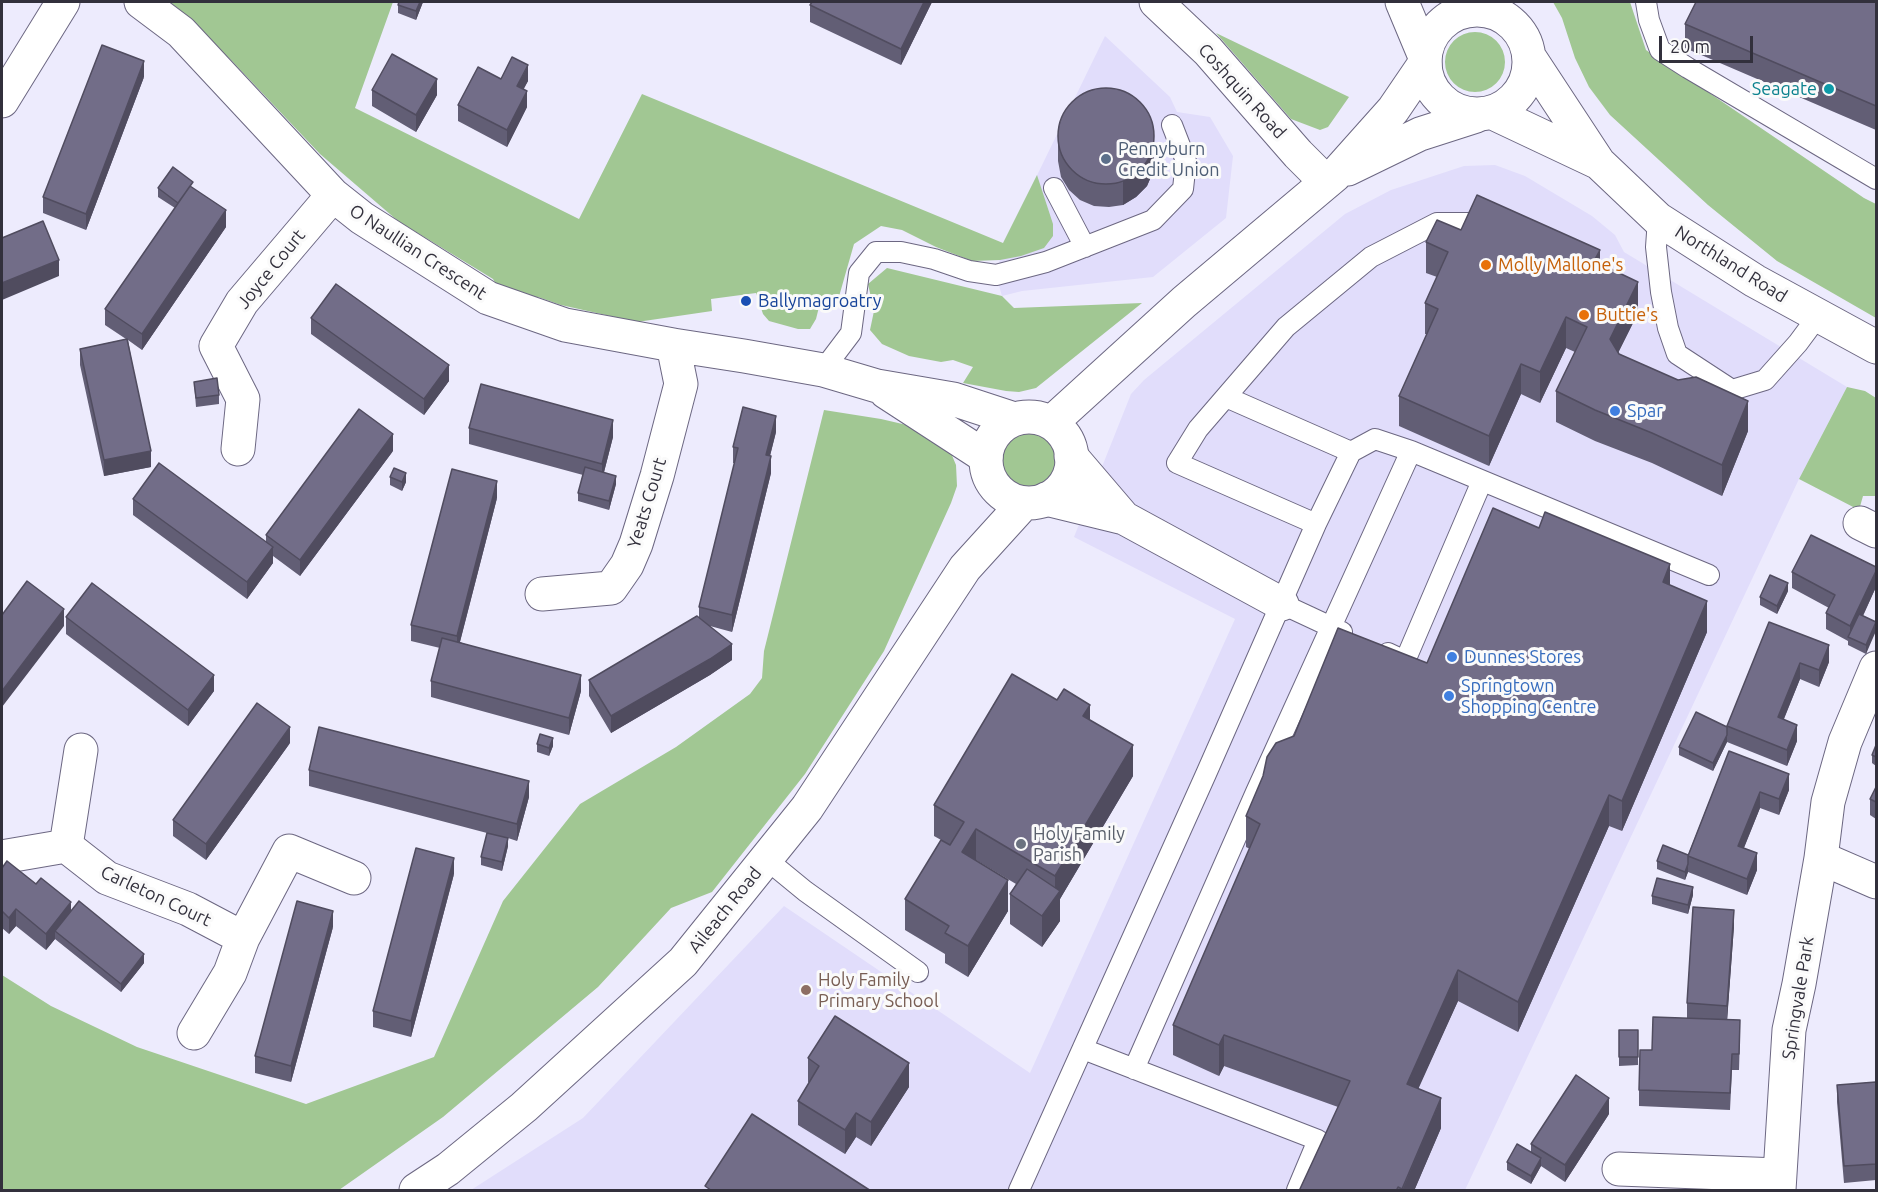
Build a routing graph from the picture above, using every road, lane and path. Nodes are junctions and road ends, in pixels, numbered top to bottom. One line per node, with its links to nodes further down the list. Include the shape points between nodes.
1 (63, 2): 9 (street)
2 (141, 2): 16 (street, O Naullian Crescent, via 181,32)
3 (1156, 2): 13 (street, Coshquin Road, via 1208,51 1298,154)
4 (1402, 2): 8 (street)
5 (1646, 2): 14 (lane, via 1660,50)
6 (1480, 6): 7 (street, via 1516,26 1526,41); 8 (street, via 1451,17 1438,27 1429,41)
7 (1530, 58): 10 (street, via 1522,92 1510,104); 12 (street, Northland Road)
8 (1425, 60): 10 (street, via 1432,90 1443,102 1458,112); 13 (street, via 1393,110)
9 (2, 101)
10 (1485, 114): 12 (street, Northland Road); 13 (street, via 1420,134)
11 (1172, 125): 19 (lane, via 1186,161 1183,189 1153,219)
12 (1599, 163): 17 (street, Northland Road)
13 (1330, 178): 27 (street, via 1184,302)
14 (1876, 179)
15 (1054, 188): 19 (lane)
16 (333, 195): 21 (street, O Naullian Crescent, via 362,218 488,298 565,325); 28 (street, Joyce Court, via 242,302 216,346 243,399)
17 (1658, 219): 20 (street, Northland Road); 20 (lane, via 1660,292 1677,354 1732,390 1765,380)
18 (1499, 223): 25 (lane, via 1437,223 1371,257 1287,327)
19 (1085, 247): 23 (lane, via 996,275 901,252 876,252 859,273 851,333)
20 (1818, 316): 22 (street, Northland Road)
21 (673, 345): 23 (street, O Naullian Crescent); 39 (street, Yeats Court, via 681,384 657,476 627,565 611,588)
22 (1876, 347)
23 (824, 370): 24 (street, O Naullian Crescent)
24 (878, 386): 26 (street, O Naullian Crescent, via 953,399); 32 (street, O Naullian Crescent)
25 (1226, 397): 30 (lane); 36 (lane, via 1198,429 1178,463)
26 (1014, 419): 27 (street, via 1039,418); 32 (street, via 994,434 987,448)
27 (1051, 423): 31 (street, via 1065,437)
28 (238, 449)
29 (1411, 451): 30 (lane, via 1375,439); 33 (lane); 41 (lane)
30 (1352, 452): 36 (lane)
31 (1071, 456): 34 (street, via 1060,489); 35 (street)
32 (989, 470): 34 (street, via 998,490 1006,496); 37 (street, Aileach Road)
33 (1482, 481): 38 (lane); 41 (lane, via 1405,661)
34 (1035, 501): 35 (street); 37 (street, Aileach Road)
35 (1124, 518): 40 (street)
36 (1316, 524): 40 (lane)
37 (965, 568): 47 (street, Aileach Road, via 807,808)
38 (1709, 575)
39 (542, 594)
40 (1282, 604): 41 (lane); 53 (lane)
41 (1330, 626): 54 (lane)
42 (1876, 668): 46 (street, Springvale Park, via 1845,742 1828,802)
43 (81, 750): 44 (street)
44 (66, 846): 45 (street); 50 (street, Carleton Court, via 107,878 188,909)
45 (2, 857)
46 (1821, 858): 49 (street); 57 (street, Springvale Park, via 1789,1030)
47 (766, 859): 51 (lane); 58 (street, Aileach Road, via 683,962 524,1107)
48 (354, 878): 50 (street, via 289,851)
49 (1876, 882)
50 (243, 938): 52 (street, via 230,973)
51 (918, 972)
52 (194, 1033)
53 (1083, 1049): 54 (lane); 59 (lane)
54 (1134, 1069): 60 (lane, via 1318,1140)
55 (1619, 1169): 56 (street, Springvale Park)
56 (1652, 1180): 57 (street, Springvale Park)
57 (1779, 1183)
58 (416, 1191)
59 (1019, 1191)
60 (1297, 1191)

